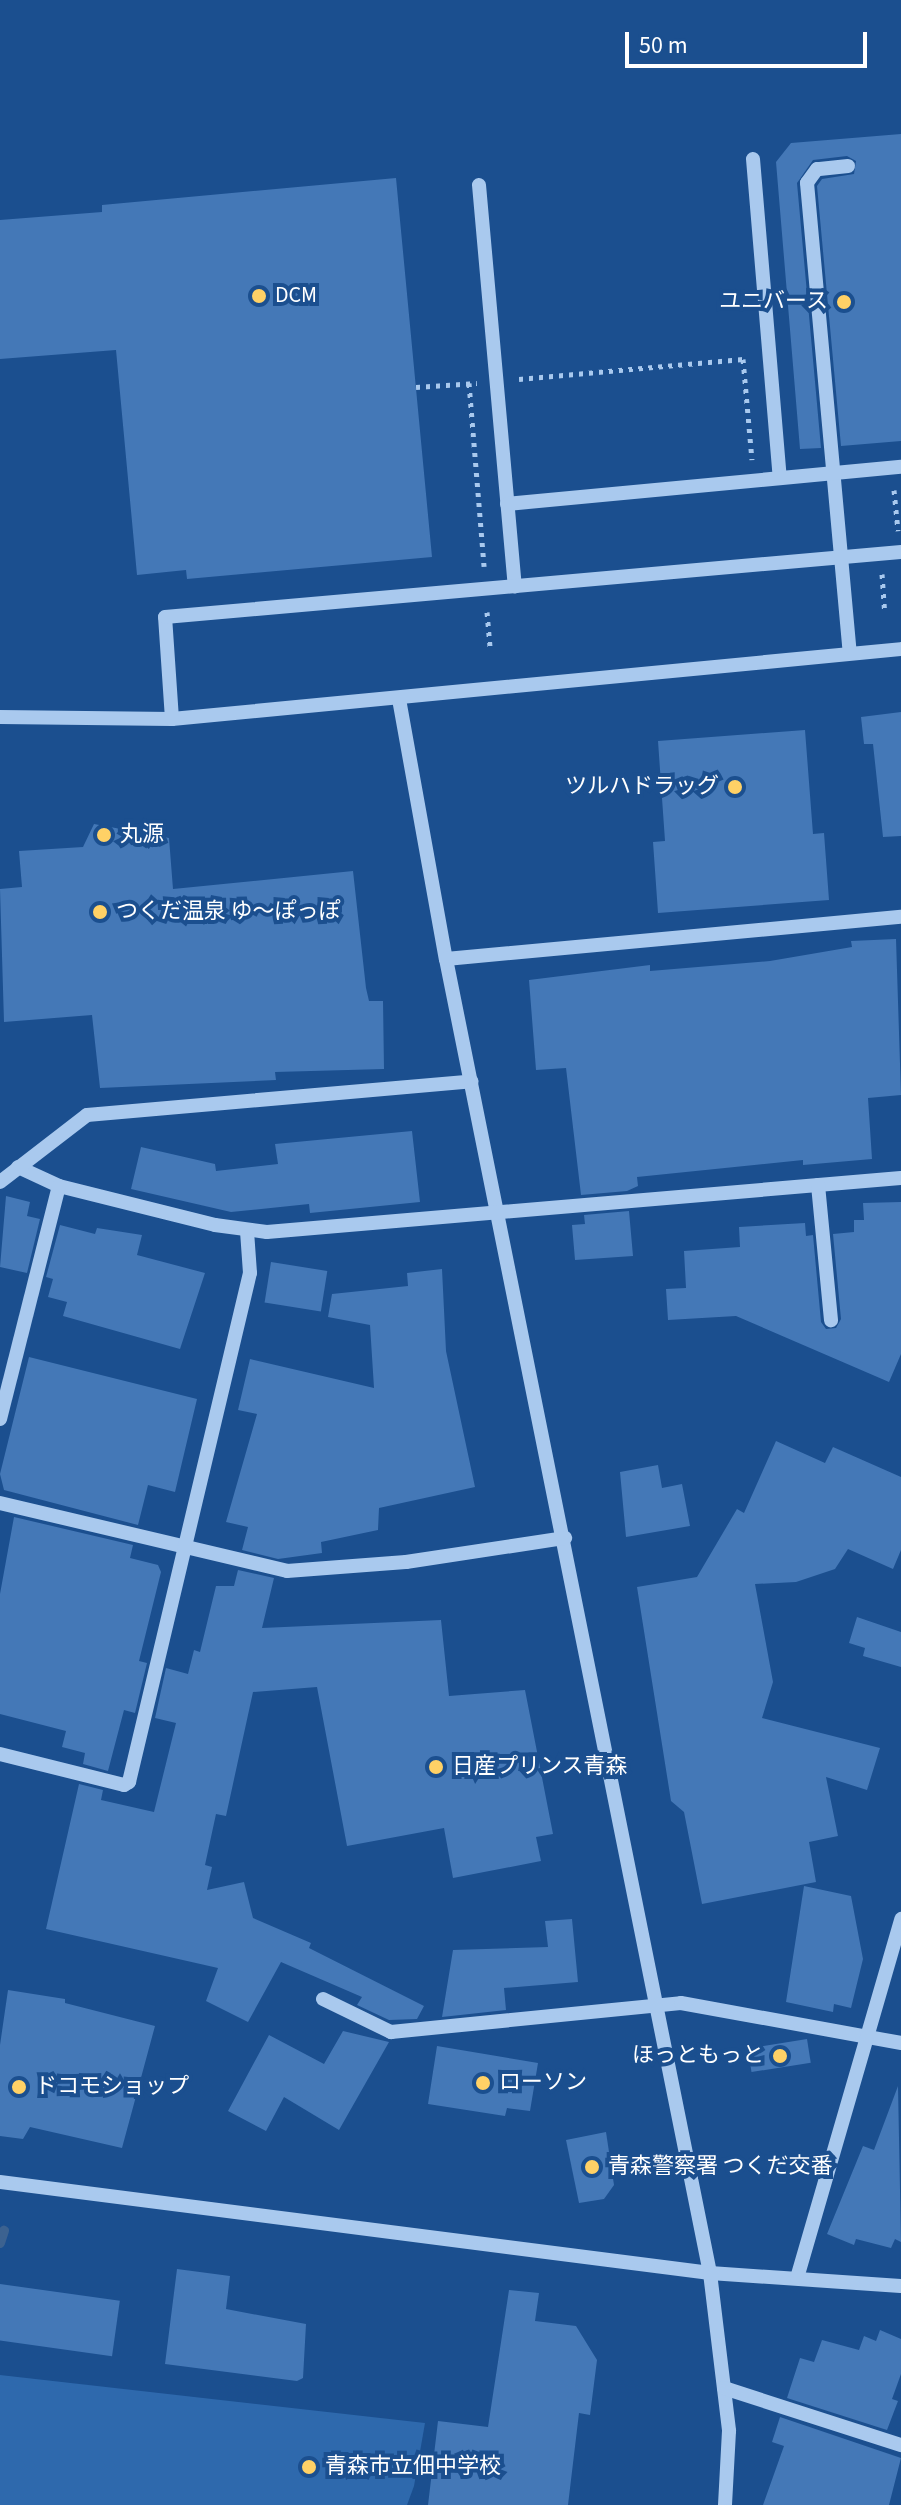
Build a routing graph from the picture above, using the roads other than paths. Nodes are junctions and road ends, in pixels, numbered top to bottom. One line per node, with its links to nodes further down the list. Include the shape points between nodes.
1 (753, 159): 6 (street)
2 (848, 166): 5 (street, via 817,169 807,183)
3 (479, 185): 7 (street)
4 (901, 467): 5 (street)
5 (835, 473): 6 (street); 9 (street)
6 (780, 478): 7 (street)
7 (507, 504): 10 (street)
8 (901, 552): 9 (street)
9 (842, 558): 10 (street); 12 (street)
10 (515, 586): 15 (street, via 165,617)
11 (901, 649): 12 (street)
12 (850, 653): 13 (street)
13 (399, 699): 15 (street); 17 (street)
14 (0, 717): 15 (street)
15 (172, 719)
16 (901, 917): 17 (street)
17 (446, 959): 18 (street)
18 (472, 1081): 19 (street, via 87,1115); 24 (street)
19 (18, 1167): 21 (street); 23 (street)
20 (901, 1178): 22 (street)
21 (0, 1182)
22 (818, 1185): 24 (street); 26 (street)
23 (59, 1186): 25 (street); 27 (street)
24 (498, 1212): 25 (street); 29 (street)
25 (247, 1231): 30 (street, via 250,1273)
26 (831, 1320)
27 (0, 1419)
28 (0, 1503): 30 (street)
29 (565, 1538): 30 (street, via 300,1572); 34 (street)
30 (185, 1547): 31 (street, via 129,1782)
31 (0, 1754)
32 (901, 1919): 35 (street)
33 (323, 1999): 34 (street, via 391,2032)
34 (656, 2003): 35 (street, via 740,2011); 38 (street)
35 (869, 2036): 36 (street); 39 (street)
36 (901, 2043)
37 (0, 2182): 38 (street)
38 (710, 2273): 39 (street); 41 (street)
39 (797, 2278): 40 (street)
40 (901, 2286)
41 (724, 2388): 42 (street); 43 (street, via 731,2464)
42 (901, 2445)
43 (725, 2505)

